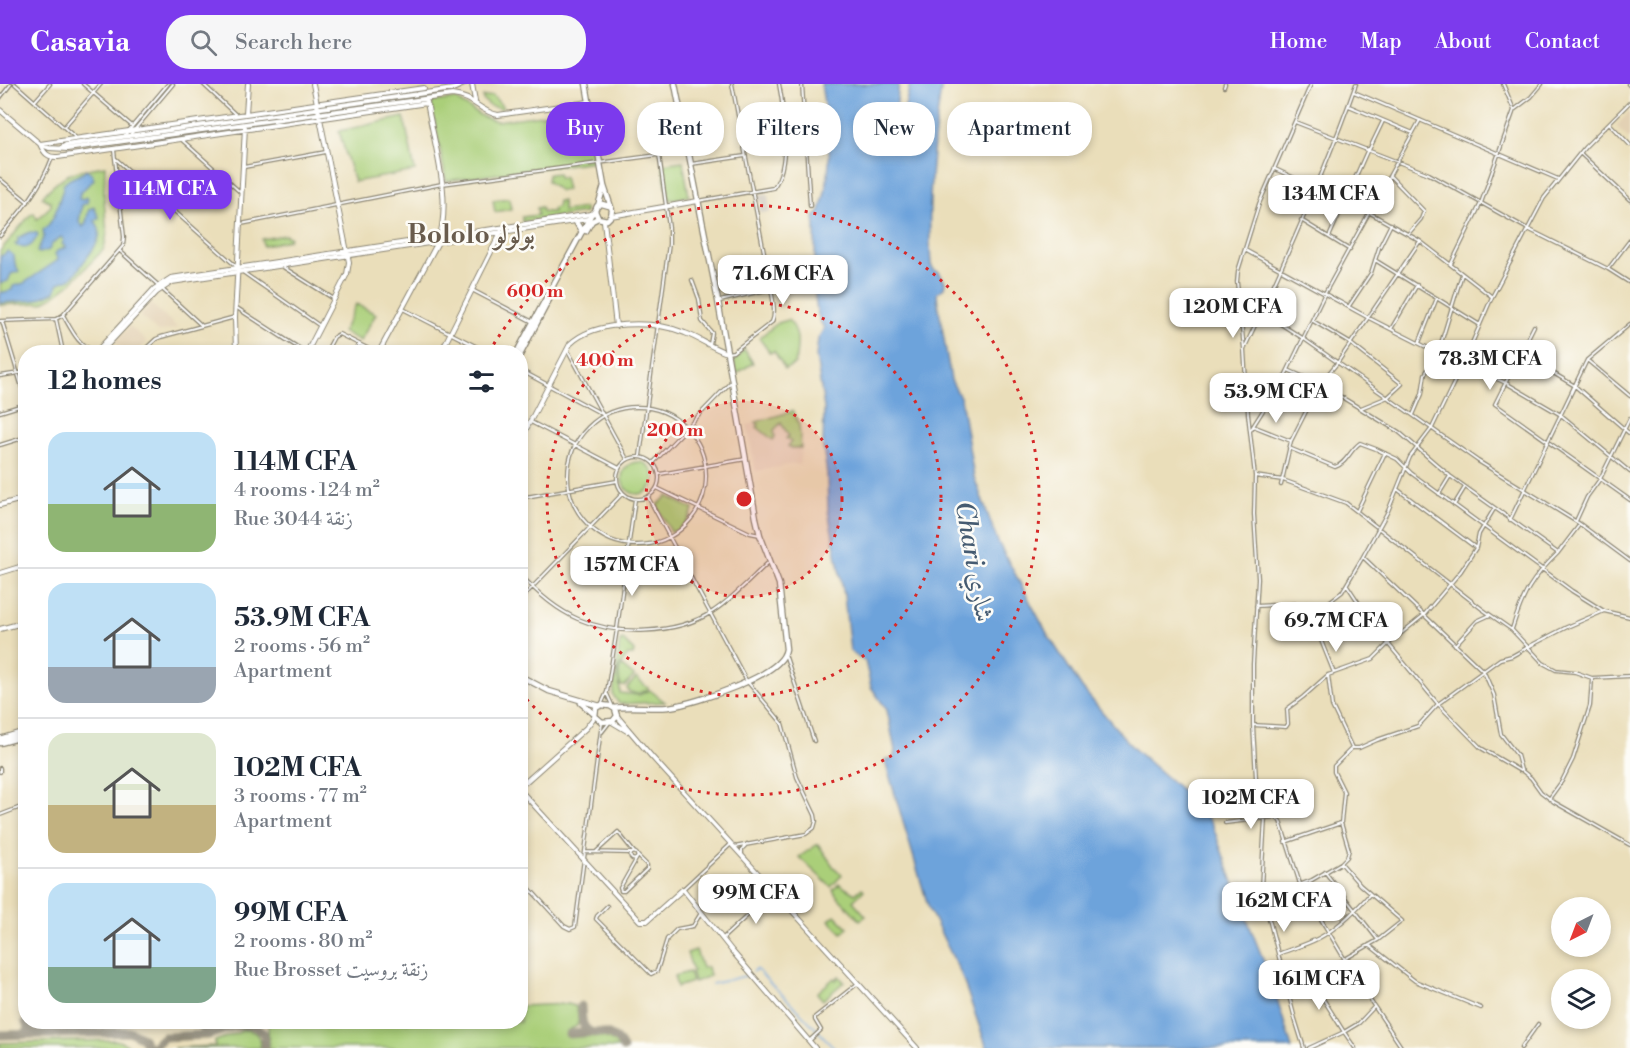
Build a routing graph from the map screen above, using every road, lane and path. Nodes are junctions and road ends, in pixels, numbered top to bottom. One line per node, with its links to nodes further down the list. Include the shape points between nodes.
1 (13, 84): 25 (street); 26 (street)
2 (50, 84): 26 (street)
3 (83, 84): 24 (street)
4 (102, 84): 24 (street)
5 (168, 84): 48 (street)
6 (173, 84): 48 (street)
7 (204, 84): 39 (street)
8 (255, 84): 21 (street)
9 (313, 84): 32 (main road)
10 (464, 84): 22 (main road, via 453,89)
11 (472, 84): 28 (main road)
12 (586, 84): 29 (main road)
13 (675, 84): 30 (main road)
14 (732, 84): 33 (street)
15 (779, 84): 79 (street, via 785,138 778,182 773,188)
16 (802, 84): 88 (street)
17 (1311, 84): 44 (street)
18 (1356, 84): 23 (street)
19 (1503, 84): 37 (street)
20 (1542, 84): 37 (street)
21 (248, 85): 38 (main road)
22 (424, 88): 27 (main road); 32 (main road)
23 (1354, 92): 34 (street); 42 (street)
24 (93, 93): 46 (street); 48 (street)
25 (0, 98)
26 (35, 101): 46 (street)
27 (427, 101): 28 (main road, via 452,95); 40 (main road); 76 (main road)
28 (475, 101): 35 (main road, via 484,110 498,115)
29 (589, 102)
30 (679, 102)
31 (1630, 102): 45 (street)
32 (318, 105): 38 (main road); 40 (main road); 41 (main road)
33 (736, 106)
34 (1348, 106): 43 (street); 52 (street)
35 (546, 108)
36 (0, 110): 53 (main road)
37 (1514, 110): 59 (street)
38 (246, 114): 39 (main road); 41 (main road)
39 (236, 115): 48 (main road)
40 (321, 117): 47 (main road); 58 (main road)
41 (246, 119): 47 (main road); 48 (main road)
42 (1420, 120): 49 (street); 59 (street)
43 (1383, 121): 49 (street); 57 (street)
44 (1295, 122): 52 (street); 72 (street)
45 (1610, 124): 54 (street); 60 (street)
46 (64, 127): 50 (street)
47 (245, 127): 51 (main road); 55 (main road); 71 (main road)
48 (130, 132): 50 (main road); 55 (main road)
49 (1413, 133): 68 (street)
50 (76, 138): 53 (main road)
51 (181, 138): 56 (main road); 80 (street)
52 (1337, 139): 57 (street); 78 (street)
53 (40, 144): 55 (main road); 66 (main road)
54 (1630, 145)
55 (61, 148)
56 (114, 148): 66 (main road); 67 (street)
57 (1369, 150): 68 (street); 83 (street)
58 (328, 151): 71 (street); 86 (main road)
59 (1499, 153): 75 (street); 85 (street)
60 (1580, 153): 75 (street); 81 (street)
61 (599, 156): 69 (main road)
62 (646, 156): 69 (street)
63 (659, 156): 87 (street)
64 (689, 156): 70 (main road)
65 (745, 156): 70 (street); 79 (street)
66 (52, 158): 84 (street)
67 (116, 159): 111 (street, via 124,237); 116 (street)
68 (1397, 162): 73 (street); 85 (street, via 1429,174)
69 (600, 163): 76 (street); 77 (main road)
70 (691, 164): 82 (main road)
71 (244, 167): 80 (main road)
72 (1275, 169): 78 (street); 109 (street)
73 (1390, 176): 91 (street); 103 (street, via 1424,211)
74 (0, 179): 84 (street)
75 (1558, 179): 100 (street)
76 (442, 184): 86 (street); 106 (main road, via 445,209)
77 (604, 186): 89 (main road); 92 (main road)
78 (1316, 187): 83 (street); 94 (street)
79 (752, 192): 82 (street); 126 (street)
80 (242, 194): 97 (main road)
81 (1630, 200)
82 (698, 201): 87 (main road); 132 (main road)
83 (1346, 201): 91 (street); 105 (street)
84 (28, 202): 104 (street)
85 (1481, 203): 100 (street); 114 (street)
86 (339, 206): 97 (street); 112 (main road)
87 (666, 206): 90 (main road); 150 (street, via 669,244)
88 (810, 206)
89 (610, 207): 90 (main road); 92 (main road, via 602,204); 93 (main road)
90 (627, 212): 93 (main road)
91 (1370, 213): 98 (street); 110 (street)
92 (594, 214): 95 (main road); 96 (main road); 99 (main road); 102 (main road); 144 (main road)
93 (611, 216): 95 (main road)
94 (1301, 220): 105 (street); 118 (street)
95 (604, 221): 149 (main road)
96 (576, 222): 99 (main road); 102 (main road)
97 (241, 224): 116 (main road)
98 (1391, 224): 103 (street); 113 (street)
99 (518, 227): 101 (main road)
100 (1526, 228): 117 (street); 130 (street)
101 (502, 229): 106 (main road); 125 (main road)
102 (582, 232): 144 (main road)
103 (1408, 234): 108 (street)
104 (0, 236)
105 (1329, 237): 110 (street)
106 (439, 240): 112 (main road); 136 (main road)
107 (1630, 240): 117 (street)
108 (1420, 241): 114 (street); 119 (street)
109 (1245, 250): 118 (street); 128 (street, via 1238,271)
110 (1350, 250): 127 (street)
111 (120, 251): 124 (street); 138 (street)
112 (348, 253): 115 (main road); 116 (main road); 131 (main road, via 347,274)
113 (1375, 260): 119 (street); 133 (street)
114 (1450, 264): 120 (street)
115 (281, 266): 116 (main road); 131 (street)
116 (239, 269): 124 (main road, via 181,276); 135 (main road); 148 (street)
117 (1608, 269): 122 (street)
118 (1281, 270): 127 (street); 137 (street)
119 (1398, 273): 123 (street); 140 (street)
120 (1462, 274): 130 (street); 134 (street)
121 (692, 280): 158 (street, via 702,321 712,333)
122 (1630, 284)
123 (1417, 285): 129 (street); 152 (street)
124 (160, 287): 147 (street); 161 (main road)
125 (472, 290): 144 (street); 153 (main road)
126 (771, 290): 132 (street); 174 (street, via 772,322)
127 (1325, 293): 133 (street); 143 (street)
128 (1238, 297): 137 (street); 172 (street)
129 (1437, 297): 134 (street); 156 (street)
130 (1492, 297): 146 (street)
131 (334, 299): 148 (main road)
132 (718, 301): 174 (main road)
133 (1349, 306): 140 (street)
134 (1452, 306): 146 (street); 173 (street)
135 (237, 307): 139 (main road); 164 (street)
136 (403, 309): 153 (street); 167 (main road)
137 (1262, 312): 154 (street); 172 (street)
138 (63, 315): 141 (street); 160 (street)
139 (236, 317): 147 (street); 163 (main road)
140 (1367, 317): 152 (street); 155 (street)
141 (56, 319): 142 (street); 159 (street)
142 (1, 321): 180 (street)
143 (1312, 321): 154 (street); 155 (street)
144 (535, 323): 170 (main road)
145 (1630, 324): 176 (street)
146 (1480, 325): 178 (street)
147 (201, 326): 162 (street, via 156,339)
148 (320, 326): 165 (main road)
149 (616, 326): 150 (main road); 171 (main road, via 579,337)
150 (657, 326): 158 (main road); 192 (street)
151 (1534, 326): 175 (street)
152 (1391, 328): 156 (street)
153 (450, 333): 168 (main road); 169 (street)
154 (1304, 339): 177 (street); 179 (street)
155 (1350, 343): 177 (street); 190 (street, via 1401,382)
156 (1419, 343): 173 (street)
157 (359, 344): 166 (street, via 337,334)
158 (710, 344): 174 (main road)
159 (62, 345)
160 (85, 345)
161 (105, 345)
162 (150, 345)
163 (237, 345)
164 (295, 345)
165 (310, 345)
166 (330, 345)
167 (381, 345)
168 (444, 345)
169 (473, 345)
170 (524, 345)
171 (567, 349): 187 (main road); 195 (street)
172 (1244, 349): 205 (street)
173 (1438, 352): 178 (street); 196 (street, via 1425,374)
174 (727, 353): 184 (main road)
175 (1521, 354): 185 (street); 188 (street)
176 (1587, 360): 188 (street); 189 (street)
177 (1338, 362): 186 (street); 190 (street)
178 (1463, 364): 185 (street); 203 (street)
179 (1288, 370): 186 (street); 200 (street)
180 (17, 374): 182 (street); 183 (street)
181 (528, 374): 187 (street)
182 (0, 376)
183 (18, 377)
184 (732, 381): 202 (street); 218 (main road)
185 (1506, 383): 197 (street); 209 (street, via 1495,404)
186 (1320, 384): 193 (street); 208 (street)
187 (549, 385): 195 (street); 199 (main road)
188 (1575, 386): 197 (street); 204 (street)
189 (1630, 396)
190 (1388, 397): 193 (street); 196 (street)
191 (18, 405): 194 (street)
192 (648, 407): 195 (street, via 624,408); 202 (street, via 670,415); 215 (street)
193 (1360, 408): 213 (street)
194 (0, 412)
195 (604, 415): 211 (street, via 586,429); 217 (street)
196 (1413, 415): 203 (street)
197 (1561, 415): 209 (street); 216 (street)
198 (1630, 418): 204 (street)
199 (531, 422): 201 (main road); 211 (street)
200 (1253, 426): 205 (street); 208 (street)
201 (528, 427)
202 (687, 428): 219 (street); 220 (street)
203 (1432, 428): 213 (street); 235 (street)
204 (1624, 429): 206 (street); 216 (street)
205 (1250, 431): 225 (street)
206 (1630, 434)
207 (18, 439): 210 (street)
208 (1292, 441): 212 (street)
209 (1549, 442): 227 (street); 235 (street)
210 (0, 445)
211 (575, 445): 221 (street); 234 (street, via 568,468)
212 (1289, 448): 214 (street, via 1335,467 1360,443); 228 (street)
213 (1417, 448): 222 (street); 226 (street)
214 (1385, 453): 222 (street); 247 (street)
215 (640, 456): 217 (street); 219 (street)
216 (1611, 457): 223 (street); 227 (street)
217 (627, 459): 221 (street)
218 (746, 459): 220 (street); 254 (main road)
219 (653, 463): 224 (street)
220 (706, 466): 224 (street); 245 (street)
221 (619, 468): 229 (street)
222 (1406, 469): 233 (street); 237 (street)
223 (1630, 472)
224 (659, 474): 232 (street)
225 (1255, 476): 228 (street); 273 (street)
226 (1450, 476): 231 (street); 237 (street)
227 (1600, 479): 242 (street); 249 (street)
228 (1283, 480): 230 (street); 247 (street, via 1338,499)
229 (617, 481): 234 (street); 236 (street)
230 (1281, 485)
231 (1465, 487): 244 (street); 246 (street)
232 (657, 488): 239 (street); 245 (street)
233 (1397, 489): 253 (street); 257 (street)
234 (569, 490): 238 (street); 252 (street)
235 (1525, 490): 248 (street); 249 (street)
236 (623, 493): 240 (street); 252 (street)
237 (1439, 494): 244 (street)
238 (528, 497)
239 (648, 497): 240 (street); 255 (street)
240 (634, 499): 256 (street)
241 (18, 500): 243 (main road)
242 (1630, 500)
243 (0, 505)
244 (1454, 505): 251 (street)
245 (699, 507): 254 (street); 255 (street, via 687,524)
246 (1494, 509): 248 (street); 251 (street)
247 (1357, 512): 253 (street)
248 (1510, 520): 258 (street)
249 (1576, 522): 250 (street)
250 (1580, 524): 258 (street); 261 (street)
251 (1484, 526): 257 (street); 265 (street)
252 (591, 527): 256 (street); 270 (street)
253 (1379, 527): 260 (street); 269 (street)
254 (760, 535): 262 (main road)
255 (669, 537): 256 (street, via 647,544); 275 (street)
256 (628, 544): 282 (street)
257 (1476, 548): 269 (street)
258 (1558, 553): 265 (street)
259 (1630, 554): 261 (street)
260 (1363, 557): 268 (street); 276 (street)
261 (1625, 558): 263 (street)
262 (770, 561): 275 (street); 288 (main road, via 779,584)
263 (1630, 561)
264 (18, 567): 266 (main road)
265 (1541, 569): 274 (street); 283 (street, via 1523,595)
266 (0, 573)
267 (528, 583): 270 (street)
268 (1346, 585): 272 (street); 279 (street)
269 (1450, 585): 276 (street); 277 (street)
270 (532, 587): 271 (street); 282 (street, via 571,616)
271 (528, 591)
272 (1333, 601): 273 (street); 284 (street)
273 (1257, 606): 305 (street)
274 (1605, 611): 278 (street); 287 (street)
275 (711, 613): 282 (street, via 666,628); 295 (street)
276 (1424, 615): 285 (street); 286 (street)
277 (1490, 615): 283 (street); 286 (street, via 1477,621)
278 (1630, 617)
279 (1369, 619): 284 (street); 285 (street)
280 (18, 624): 281 (main road)
281 (0, 629)
282 (617, 629): 296 (street)
283 (1512, 630): 287 (street)
284 (1341, 632): 290 (street, via 1320,638)
285 (1388, 644): 290 (street, via 1373,659); 298 (street)
286 (1455, 645): 289 (street)
287 (1528, 647): 289 (street, via 1500,659); 293 (street, via 1551,668)
288 (785, 654): 295 (main road, via 780,662); 310 (street)
289 (1484, 672): 298 (street); 314 (street, via 1494,695 1501,734 1517,755)
290 (1334, 673): 291 (street)
291 (1328, 675): 305 (street, via 1288,707 1286,727); 311 (street, via 1332,706)
292 (1630, 676): 293 (street)
293 (1592, 678): 317 (street, via 1590,706 1573,759)
294 (528, 680): 297 (main road)
295 (747, 682): 301 (main road, via 685,704); 324 (street, via 782,723 797,777 816,821 806,834)
296 (607, 692): 299 (street); 300 (street)
297 (579, 701): 299 (main road); 303 (main road)
298 (1438, 704): 311 (street, via 1418,726); 314 (street, via 1481,748)
299 (600, 706): 300 (main road); 303 (main road, via 596,708)
300 (613, 708): 301 (main road); 302 (main road)
301 (631, 709): 302 (main road)
302 (617, 715): 304 (main road); 307 (main road)
303 (597, 718): 304 (main road); 306 (street); 315 (main road)
304 (611, 722): 306 (street); 307 (main road)
305 (1252, 725): 320 (street)
306 (602, 732): 327 (street)
307 (630, 733): 325 (main road)
308 (18, 735): 309 (main road)
309 (0, 741)
310 (814, 741)
311 (1353, 748): 322 (street, via 1334,766 1344,792)
312 (0, 768): 313 (street)
313 (0, 772)
314 (1523, 772): 317 (street)
315 (528, 781)
316 (528, 797): 332 (main road)
317 (1549, 799): 326 (street)
318 (18, 808): 319 (street)
319 (0, 815)
320 (1265, 818): 321 (street); 323 (street, via 1278,820); 340 (street)
321 (1225, 823)
322 (1341, 823): 323 (street); 333 (street, via 1349,849)
323 (1285, 842): 335 (street)
324 (747, 844): 325 (street); 330 (street)
325 (733, 845): 330 (main road); 337 (street)
326 (1630, 845)
327 (585, 852): 328 (street); 332 (street)
328 (596, 852): 329 (street); 329 (street, via 618,832)
329 (633, 853): 331 (street); 331 (street, via 632,859)
330 (742, 855): 339 (main road)
331 (637, 857): 331 (street, via 620,888 621,891 647,869)
332 (584, 860): 336 (street, via 576,925 572,928 564,926); 337 (main road, via 644,922)
333 (1341, 863): 334 (street); 338 (street)
334 (1325, 872): 335 (street); 342 (street)
335 (1300, 884): 340 (street); 344 (street)
336 (528, 887)
337 (682, 889): 343 (main road)
338 (1370, 894): 342 (street); 346 (street, via 1402,921)
339 (776, 895): 345 (street); 351 (main road)
340 (1263, 899): 348 (street)
341 (607, 906): 343 (street, via 597,919 651,974 657,971 667,939 678,928 693,926)
342 (1354, 911): 344 (street); 346 (street)
343 (701, 913): 345 (main road)
344 (1328, 933): 348 (street); 349 (street)
345 (722, 939): 357 (main road)
346 (1378, 940): 347 (street)
347 (1370, 945): 349 (street); 354 (street, via 1415,981)
348 (1278, 954): 352 (street)
349 (1345, 960): 350 (street); 353 (street)
350 (1311, 980): 352 (street); 356 (street)
351 (858, 984): 357 (street, via 815,1017 821,1029); 359 (main road)
352 (1288, 992): 360 (street)
353 (1374, 1007): 356 (street); 363 (street)
354 (1481, 1008)
355 (1538, 1024): 364 (street)
356 (1344, 1032): 361 (street); 362 (street)
357 (808, 1041): 358 (main road)
358 (815, 1048)
359 (917, 1048)
360 (1304, 1048)
361 (1309, 1048)
362 (1355, 1048)
363 (1402, 1048)
364 (1521, 1048)

